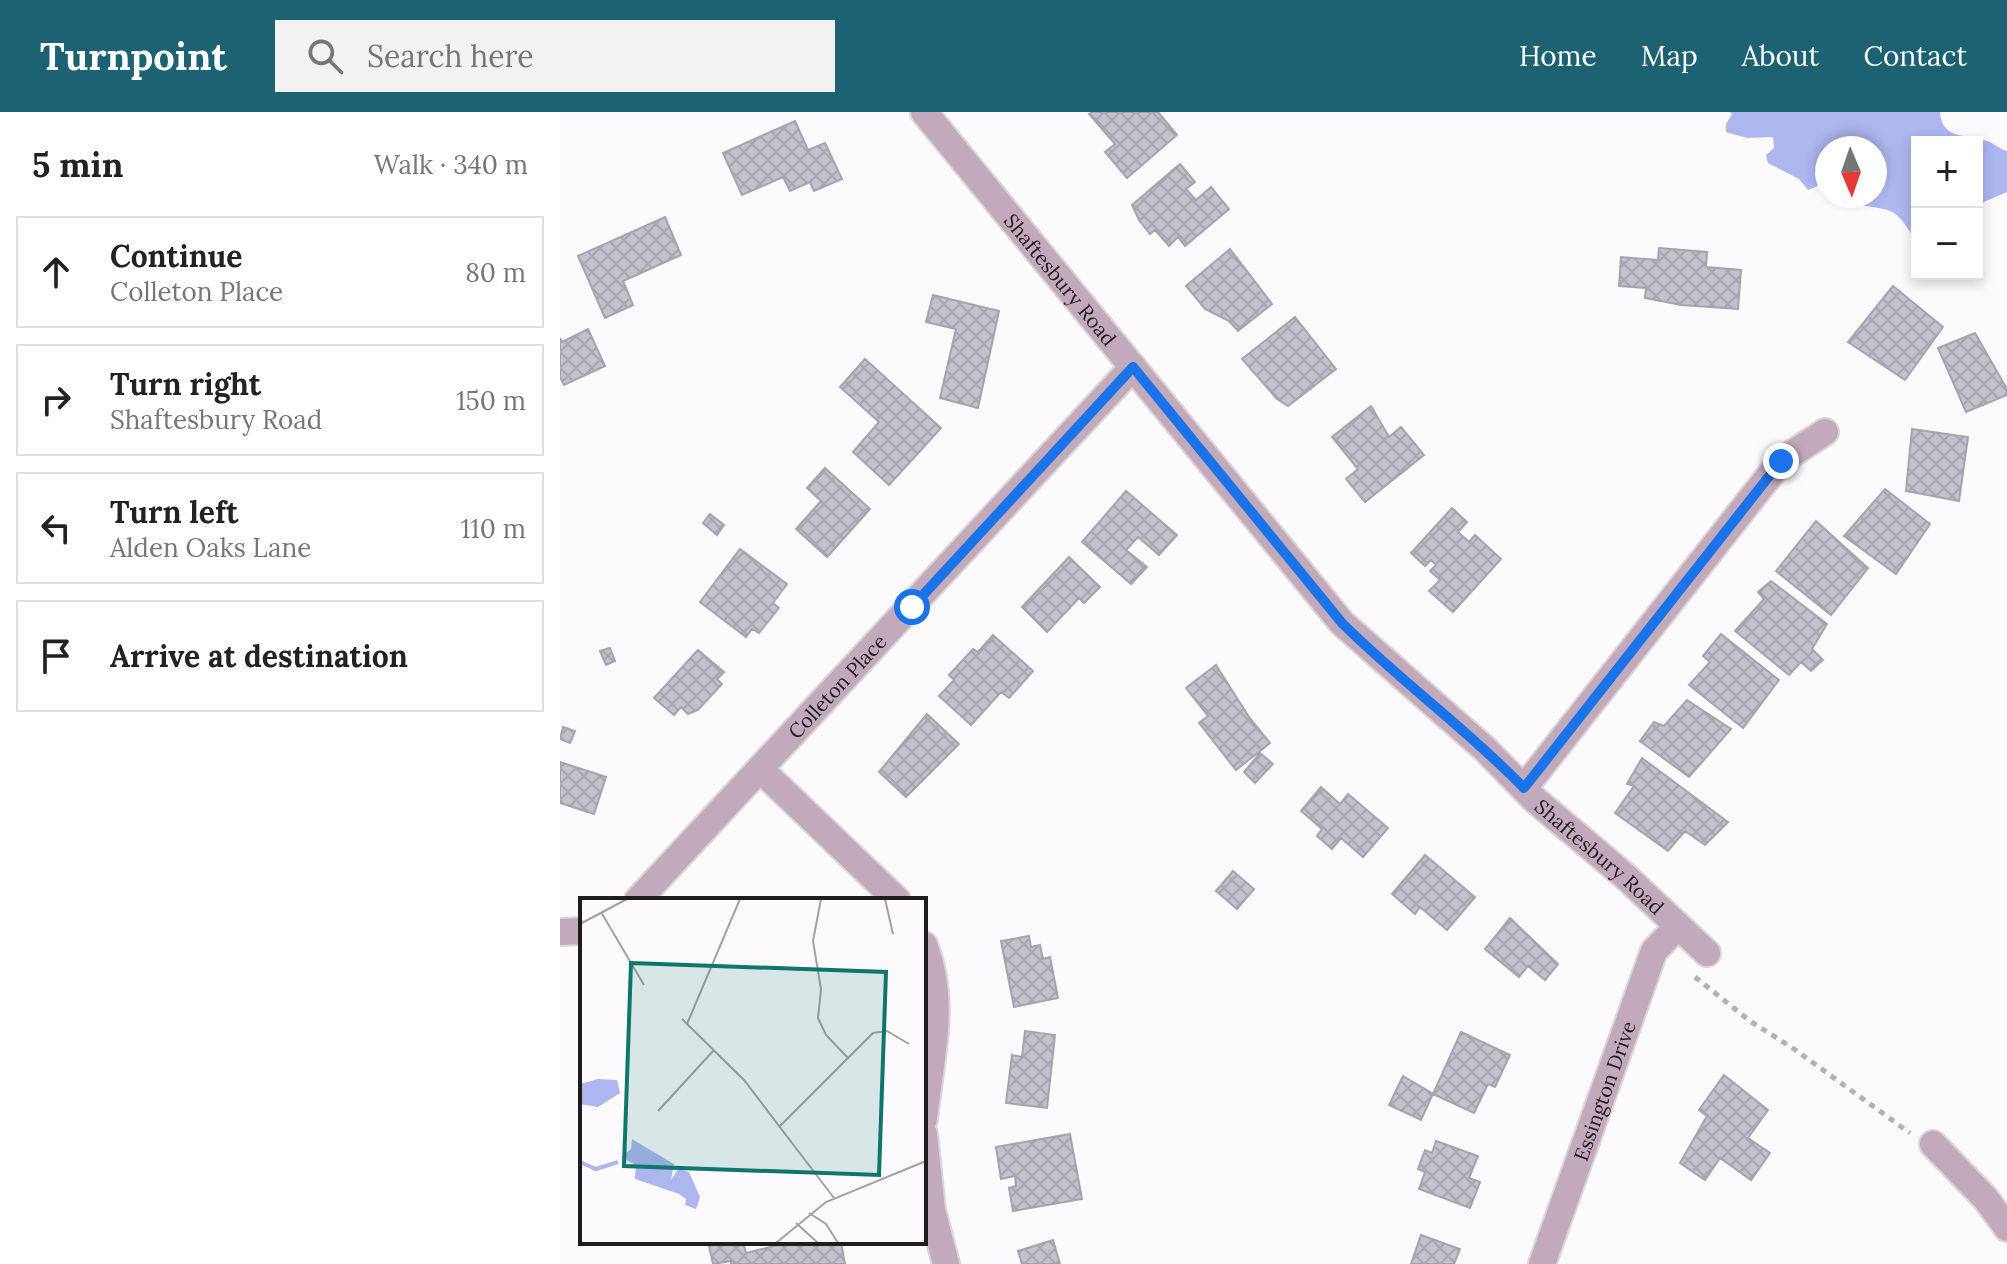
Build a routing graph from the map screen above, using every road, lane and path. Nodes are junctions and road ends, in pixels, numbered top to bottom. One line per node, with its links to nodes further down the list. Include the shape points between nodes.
1 (924, 112): 2 (street, Shaftesbury Road)
2 (1133, 367): 4 (street, Colleton Place); 5 (street, Shaftesbury Road, via 1342,623)
3 (1825, 432): 5 (street, via 1781,461)
4 (760, 769): 6 (street, Colleton Place); 7 (street)
5 (1524, 788): 8 (street, Shaftesbury Road)
6 (640, 898)
7 (895, 898)
8 (1678, 926): 12 (street, Shaftesbury Road); 18 (street, Essington Drive, via 1654,951)
9 (580, 931): 10 (street)
10 (560, 932)
11 (926, 952): 13 (street, via 938,1006)
12 (1699, 964): 14 (path, via 1750,1021)
13 (926, 1098)
14 (1933, 1144): 16 (street)
15 (926, 1153): 17 (street, via 932,1210)
16 (2007, 1228)
17 (946, 1264)
18 (1542, 1264)

